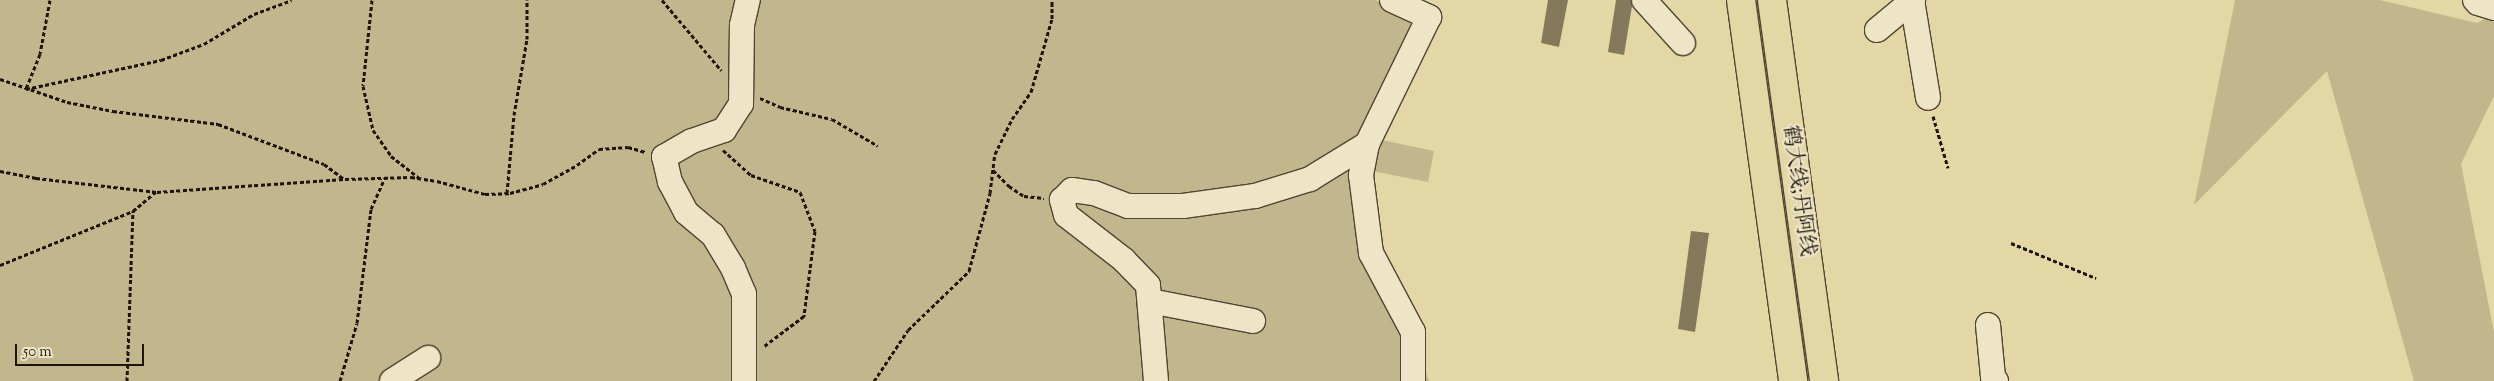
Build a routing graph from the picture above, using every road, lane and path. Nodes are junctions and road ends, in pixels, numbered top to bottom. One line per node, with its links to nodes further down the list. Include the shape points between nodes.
1 (50, 0): 17 (path, via 40,54)
2 (292, 0): 17 (path, via 254,14 204,44 161,60)
3 (372, 0): 26 (path, via 363,86 373,130 391,156)
4 (527, 0): 29 (path, via 527,38 514,115)
5 (748, 0): 19 (street, via 742,25 742,104 724,130)
6 (1052, 0): 23 (path, via 1052,19 1031,92 995,154)
7 (1392, 0): 20 (street, via 1429,17)
8 (1644, 0): 15 (street)
9 (1741, 0): 46 (highway, 鹤大线;丹阿线)
10 (1772, 0): 47 (highway, 鹤大线;丹阿线)
11 (1912, 0): 14 (street); 18 (street)
12 (2475, 0): 13 (street)
13 (2494, 8)
14 (1877, 30)
15 (1683, 44)
16 (0, 79): 17 (path)
17 (26, 89): 27 (path, via 66,102 113,111 218,124 324,164)
18 (1928, 98): 22 (path)
19 (710, 135): 21 (street); 39 (path, via 751,175 800,192 815,231 804,316)
20 (1367, 144): 30 (street, via 1310,180 1255,196 1183,206 1128,206 1094,193 1072,190); 45 (street, via 1361,175 1371,253 1413,332)
21 (664, 157): 29 (path, via 628,147 599,149 543,184); 39 (street, via 670,182 686,212 712,236 733,268 744,294)
22 (1948, 168)
23 (993, 170): 30 (path, via 1024,196); 43 (path, via 969,270 908,330)
24 (0, 171): 28 (path)
25 (385, 178): 26 (path); 27 (path); 41 (path, via 371,209 357,323)
26 (420, 178): 29 (path, via 485,194)
27 (345, 179): 28 (path)
28 (156, 192): 31 (path)
29 (507, 193)
30 (1062, 200): 35 (street, via 1066,215 1124,260 1148,285)
31 (133, 211): 33 (path); 40 (path)
32 (2011, 243): 34 (path)
33 (0, 265)
34 (2096, 278)
35 (1150, 301): 36 (street); 44 (street)
36 (1253, 321)
37 (1988, 325): 48 (street)
38 (428, 358): 42 (street)
39 (744, 371)
40 (127, 381)
41 (340, 381)
42 (392, 381)
43 (874, 381)
44 (1156, 381)
45 (1413, 381)
46 (1793, 381)
47 (1824, 381)
48 (1996, 381)

